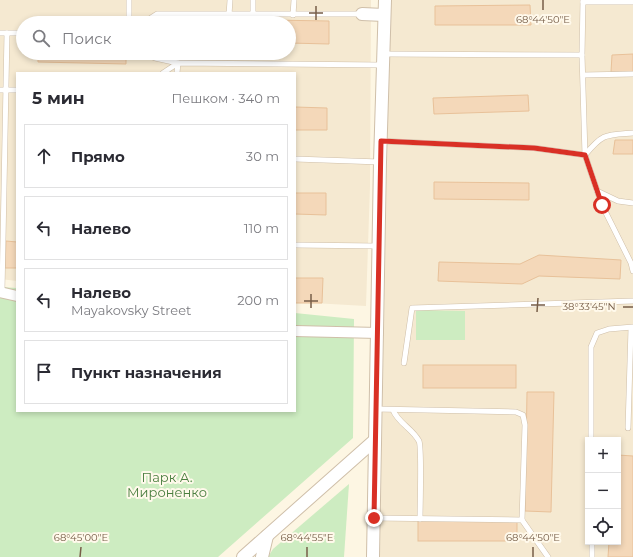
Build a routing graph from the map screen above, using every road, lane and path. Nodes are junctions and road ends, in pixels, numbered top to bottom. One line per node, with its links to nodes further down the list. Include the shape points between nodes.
1 (129, 0): 13 (lane)
2 (230, 0): 9 (lane)
3 (253, 0): 10 (lane)
4 (294, 0): 11 (lane)
5 (385, 0): 12 (street)
6 (583, 1): 7 (lane); 18 (lane)
7 (633, 2)
8 (362, 14): 11 (lane); 12 (street)
9 (229, 15): 10 (lane); 14 (lane)
10 (253, 15): 11 (lane)
11 (293, 15)
12 (384, 15): 20 (street)
13 (129, 16)
14 (154, 16)
15 (0, 33): 16 (lane)
16 (7, 33): 17 (lane); 27 (lane)
17 (16, 33)
18 (582, 55): 20 (lane); 25 (lane)
19 (164, 60): 21 (lane)
20 (384, 60): 21 (lane); 30 (street)
21 (178, 63): 22 (lane); 23 (lane)
22 (164, 72)
23 (177, 72)
24 (633, 74): 25 (lane)
25 (583, 75): 31 (lane)
26 (0, 90): 27 (lane)
27 (6, 90): 28 (lane); 33 (lane)
28 (16, 90)
29 (633, 133): 31 (lane, via 606,135 596,140)
30 (381, 141): 31 (lane, via 534,148); 34 (street)
31 (585, 155): 35 (lane)
32 (296, 159): 34 (lane)
33 (2, 161): 41 (lane)
34 (380, 162): 38 (street)
35 (597, 191): 36 (lane, via 618,201); 39 (lane)
36 (633, 203)
37 (296, 245): 38 (lane)
38 (379, 246): 46 (street)
39 (632, 263): 40 (lane)
40 (633, 271)
41 (1, 292): 42 (street)
42 (16, 296)
43 (633, 301): 47 (lane, via 412,308)
44 (632, 328): 48 (lane); 53 (lane, via 609,329 596,333 591,347)
45 (296, 331): 46 (street)
46 (378, 333): 49 (street)
47 (404, 364)
48 (631, 366): 51 (lane)
49 (376, 409): 50 (lane); 54 (street)
50 (393, 410): 56 (lane, via 397,419 408,427 420,442); 57 (lane, via 516,412 523,415 525,425)
51 (630, 414): 52 (lane)
52 (628, 428)
53 (591, 437)
54 (375, 440): 55 (street); 58 (street)
55 (374, 518): 56 (lane); 62 (street)
56 (420, 519): 57 (lane)
57 (522, 520): 63 (lane)
58 (267, 536): 60 (street); 61 (street)
59 (592, 545): 64 (lane)
60 (243, 557)
61 (262, 557)
62 (373, 557)
63 (548, 557)
64 (592, 557)

